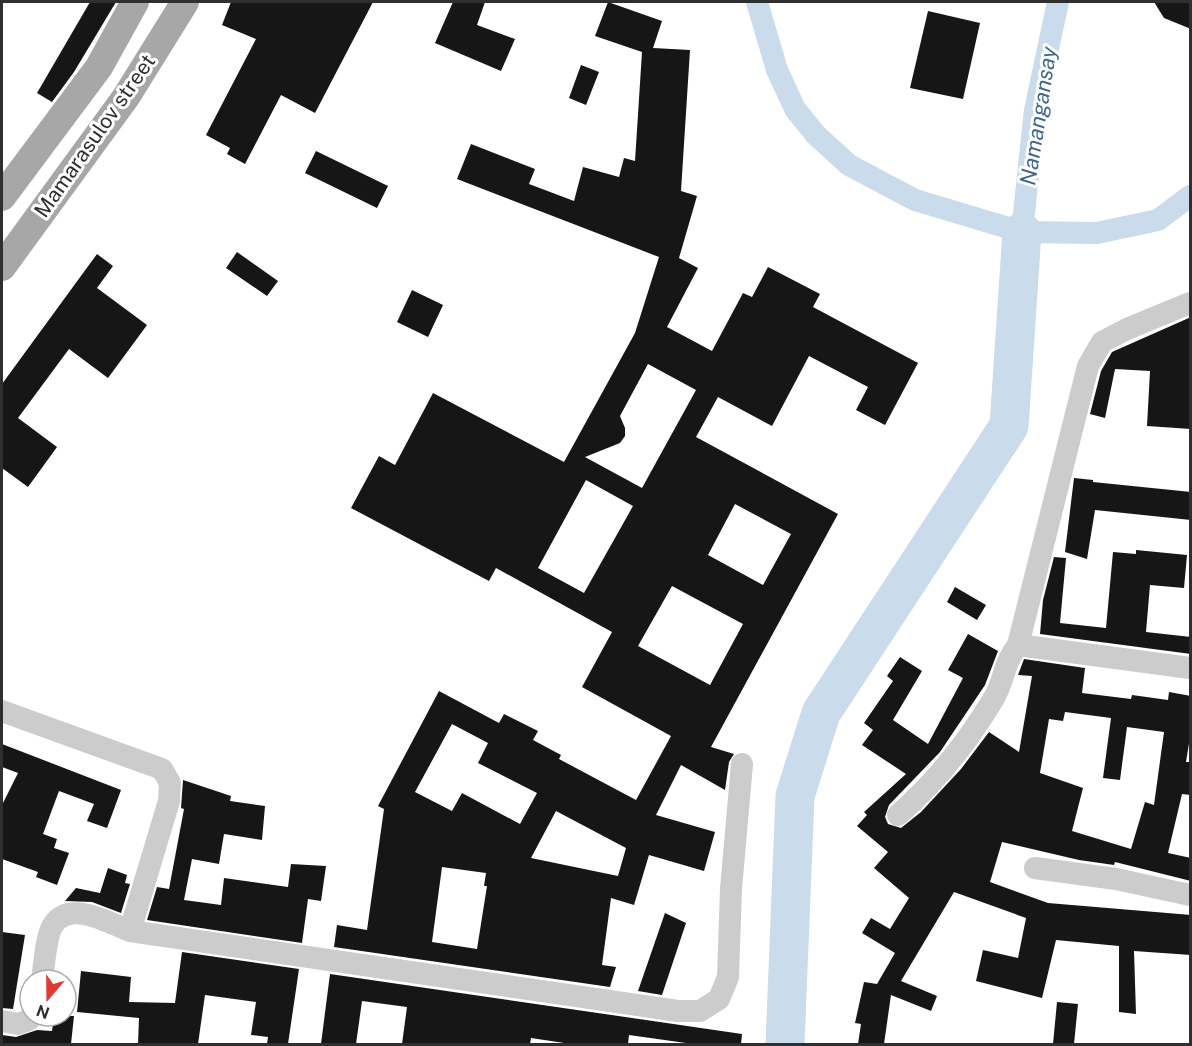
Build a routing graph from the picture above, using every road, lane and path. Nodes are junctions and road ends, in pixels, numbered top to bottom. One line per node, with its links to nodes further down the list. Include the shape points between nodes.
1 (135, 2): 3 (main road, Mamarasulov street, via 99,67)
2 (185, 2): 4 (main road, Mamarasulov street, via 126,97)
3 (2, 196)
4 (2, 267)
5 (1191, 303): 6 (street, via 1102,342 1088,366)
6 (1018, 645): 7 (street); 10 (street, via 1006,660 995,695 952,762)
7 (1191, 668)
8 (2, 711): 13 (street, via 162,769 170,783 169,801)
9 (742, 764): 13 (street, via 731,889 729,977 719,999 700,1011 678,1011)
10 (898, 815)
11 (1035, 868): 12 (street)
12 (1191, 895)
13 (130, 930): 14 (street, via 79,912 62,916 52,926)
14 (44, 968)
15 (2, 1021): 16 (street)
16 (18, 1024)

